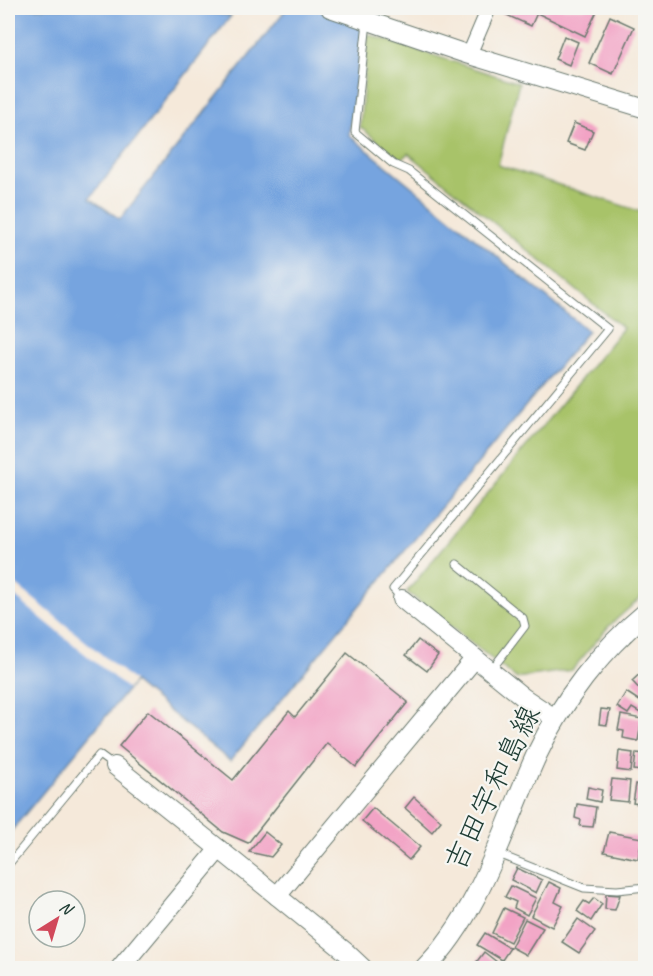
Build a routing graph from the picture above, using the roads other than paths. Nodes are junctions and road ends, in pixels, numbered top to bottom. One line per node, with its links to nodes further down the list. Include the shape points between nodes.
1 (330, 8): 3 (street)
2 (489, 8): 4 (street)
3 (365, 20): 4 (street); 7 (lane, via 355,132 608,329 393,589)
4 (469, 55): 5 (street)
5 (645, 109)
6 (457, 564): 10 (lane, via 523,618 525,626)
7 (402, 599): 9 (street)
8 (645, 613): 11 (main road, 吉田宇和島線, via 586,675)
9 (475, 658): 10 (street); 17 (street)
10 (490, 671): 11 (street)
11 (556, 719): 14 (main road, 吉田宇和島線, via 538,751)
12 (115, 766): 13 (street); 15 (lane, via 99,755)
13 (219, 849): 17 (street); 18 (street)
14 (495, 853): 16 (lane, via 584,888); 20 (main road, 吉田宇和島線, via 470,905)
15 (8, 865)
16 (645, 887)
17 (277, 896): 19 (street)
18 (120, 969)
19 (363, 969)
20 (425, 969)

